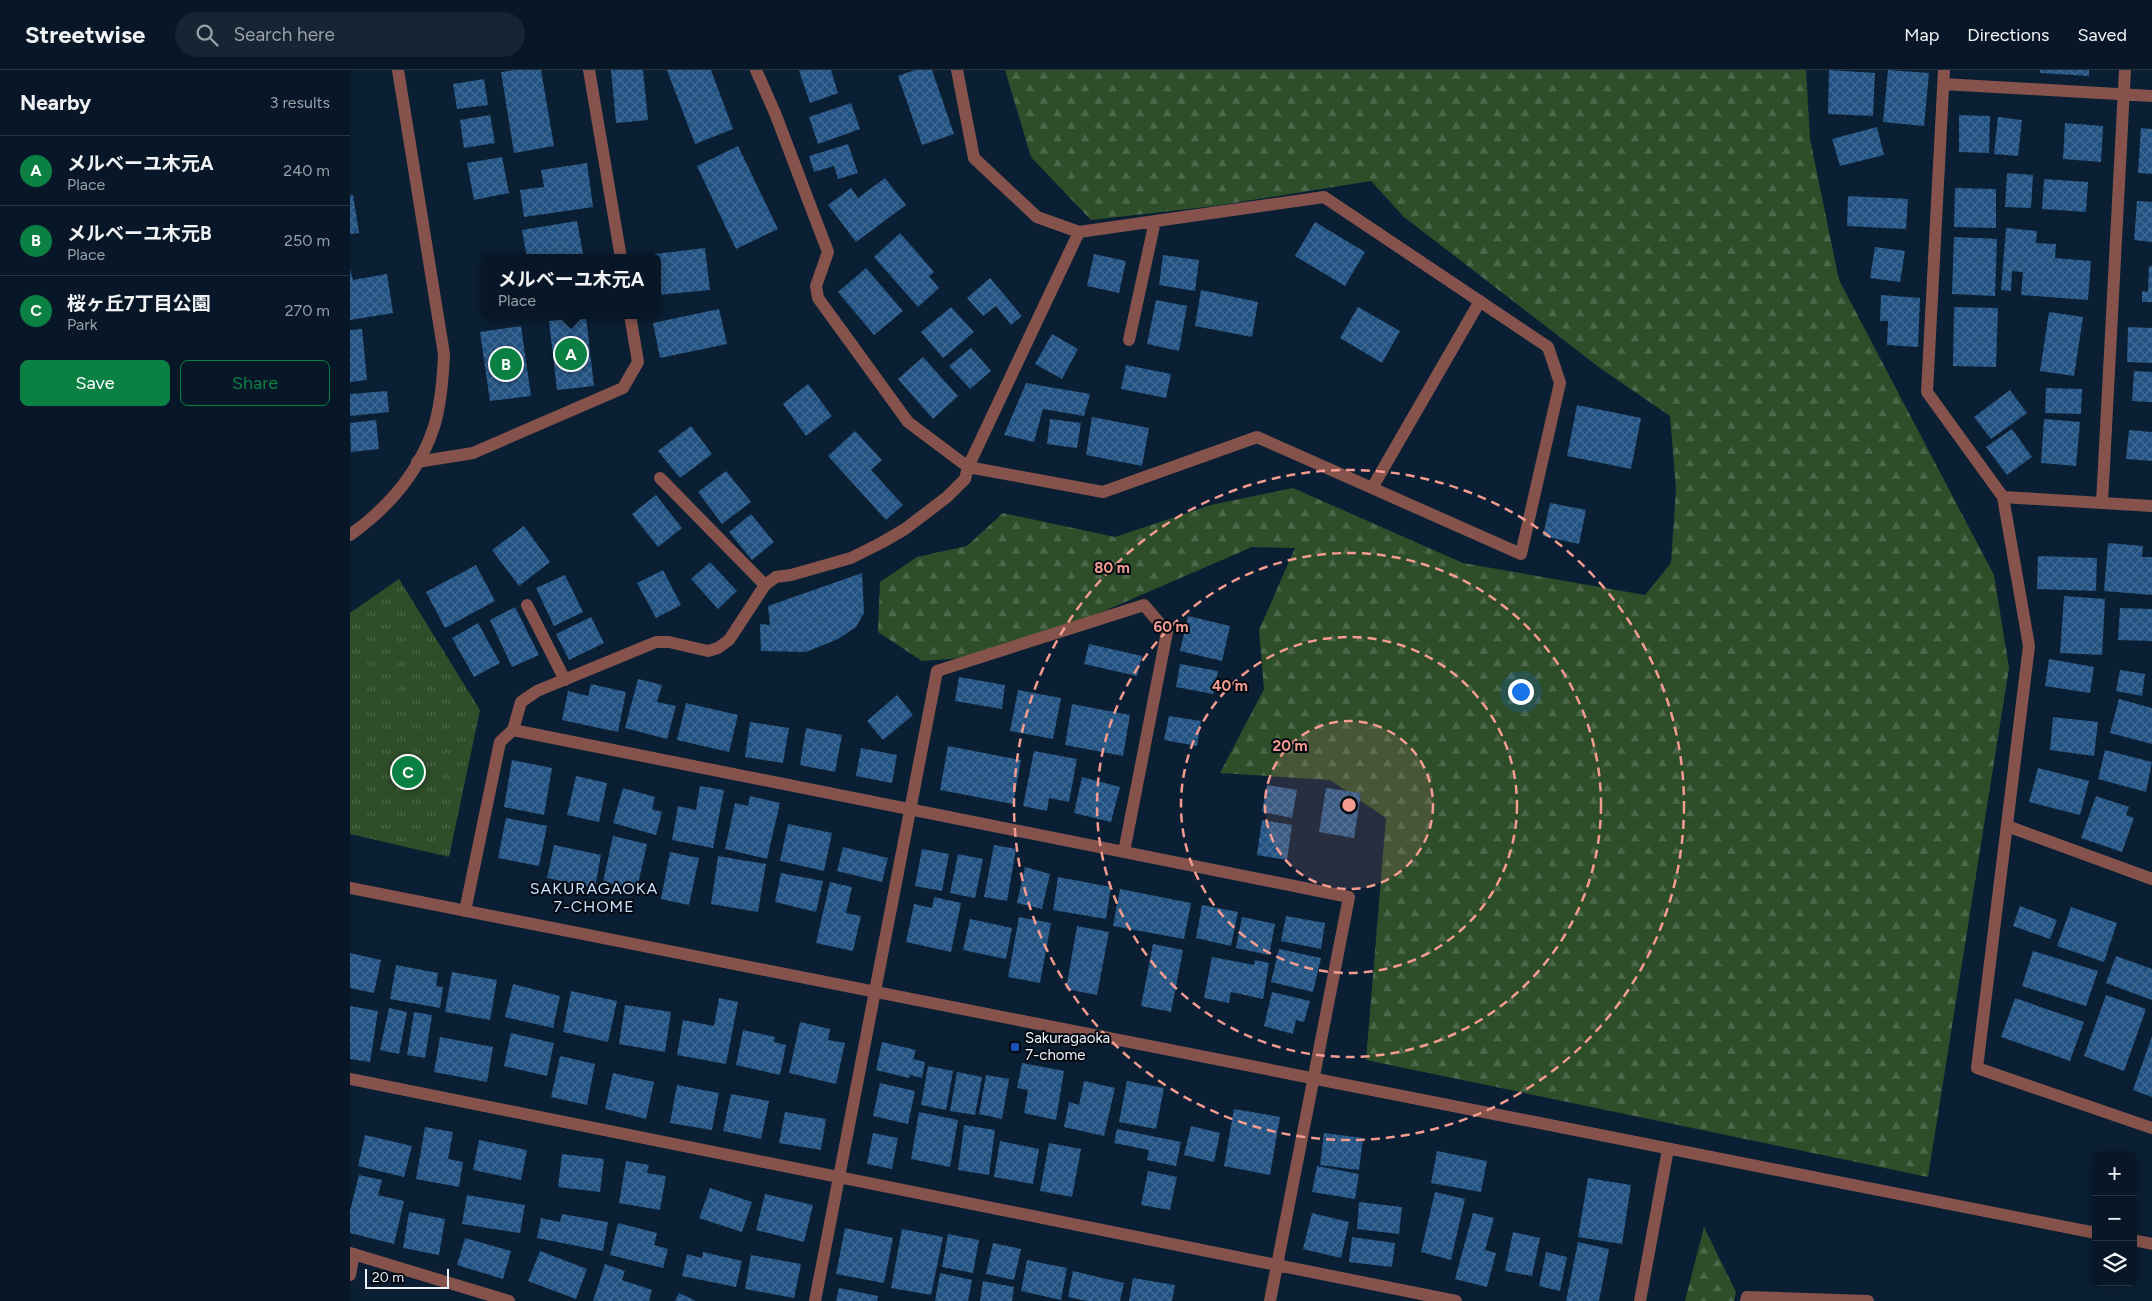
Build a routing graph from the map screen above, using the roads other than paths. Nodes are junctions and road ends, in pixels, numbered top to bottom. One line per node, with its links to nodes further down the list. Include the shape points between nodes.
1 (398, 70): 16 (street, via 444,354 434,426)
2 (588, 70): 12 (street)
3 (756, 70): 17 (street, via 828,252 816,286 818,298 908,422)
4 (957, 70): 11 (street, via 974,158 1037,217)
5 (1944, 70): 7 (street)
6 (2126, 70): 8 (street)
7 (1943, 84): 8 (street); 20 (street, via 1927,392)
8 (2124, 94): 9 (street); 21 (street)
9 (2152, 96)
10 (1155, 221): 11 (street); 13 (street, via 1324,197); 15 (street)
11 (1079, 232): 17 (street)
12 (619, 254)
13 (1480, 301): 19 (street); 19 (street, via 1548,347 1560,383 1521,554)
14 (631, 319): 16 (street, via 638,362 624,388 473,454)
15 (1129, 340)
16 (417, 462): 23 (street, via 393,499)
17 (968, 467): 19 (street, via 1103,492 1256,437); 24 (street, via 965,479 946,497 881,543 851,558 776,577)
18 (660, 478): 24 (street)
19 (1372, 488)
20 (2003, 497): 21 (street); 29 (street, via 2029,646)
21 (2102, 503): 22 (street)
22 (2152, 506)
23 (350, 535)
24 (765, 585): 26 (street, via 729,640 718,648 708,652 656,642)
25 (527, 605): 26 (street)
26 (565, 680): 27 (street, via 537,691 521,702)
27 (513, 730): 28 (street); 33 (street, via 500,742)
28 (910, 810): 30 (street); 30 (street, via 937,671 1144,605 1167,632); 34 (street)
29 (2007, 826): 31 (street); 37 (street, via 1977,1068)
30 (1124, 852): 35 (street, via 1349,897)
31 (2151, 877)
32 (350, 888): 33 (street)
33 (464, 911): 34 (street)
34 (875, 992): 35 (street); 39 (street)
35 (1313, 1078): 38 (street); 44 (street)
36 (350, 1079): 39 (street)
37 (2152, 1128)
38 (1668, 1149): 40 (street); 50 (street)
39 (839, 1177): 44 (street); 47 (street)
40 (2092, 1232)
41 (2137, 1241): 42 (street)
42 (2152, 1244)
43 (352, 1254): 45 (street); 46 (street)
44 (1277, 1265): 48 (street); 49 (street)
45 (350, 1275)
46 (509, 1301)
47 (815, 1301)
48 (1270, 1301)
49 (1456, 1301)
50 (1640, 1301)
51 (1746, 1301): 52 (street, via 1747,1297)
52 (1868, 1301)

